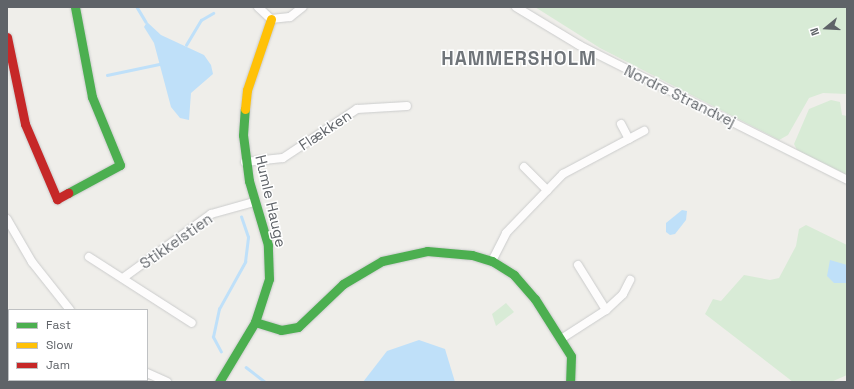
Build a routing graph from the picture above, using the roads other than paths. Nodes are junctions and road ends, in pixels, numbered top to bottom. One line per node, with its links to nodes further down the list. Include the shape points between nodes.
1 (75, 7): 6 (street, via 92,97 120,165 58,199 25,124)
2 (258, 7): 5 (street)
3 (303, 7): 5 (street, via 290,17)
4 (516, 7): 13 (street, Nordre Strandvej, via 579,45)
5 (271, 19): 11 (street, Humle Hauge, via 247,90)
6 (7, 38)
7 (407, 106): 11 (street, Flækken, via 357,109 283,158)
8 (621, 124): 10 (street)
9 (644, 131): 10 (street)
10 (629, 139): 14 (street, via 563,174)
11 (245, 162): 15 (street, Humle Hauge)
12 (524, 167): 14 (street)
13 (847, 180)
14 (547, 190): 18 (street, via 506,233)
15 (254, 202): 20 (street, Stikkelstien, via 211,214); 24 (street, Humle Hauge, via 270,262 265,296)
16 (7, 219): 22 (street, via 32,262)
17 (89, 257): 20 (street, Stikkelstien)
18 (492, 261): 24 (street, via 427,251 405,254 358,272 298,326 281,330 265,328); 26 (street, via 527,289)
19 (578, 265): 23 (street)
20 (123, 278): 25 (street, Stikkelstien)
21 (630, 280): 23 (street, via 623,294)
22 (69, 309)
23 (606, 310): 26 (street)
24 (255, 322): 29 (street, Humle Hauge)
25 (192, 323)
26 (561, 339): 30 (street, via 573,367)
27 (148, 373): 28 (street)
28 (167, 382)
29 (219, 382)
30 (570, 382)

